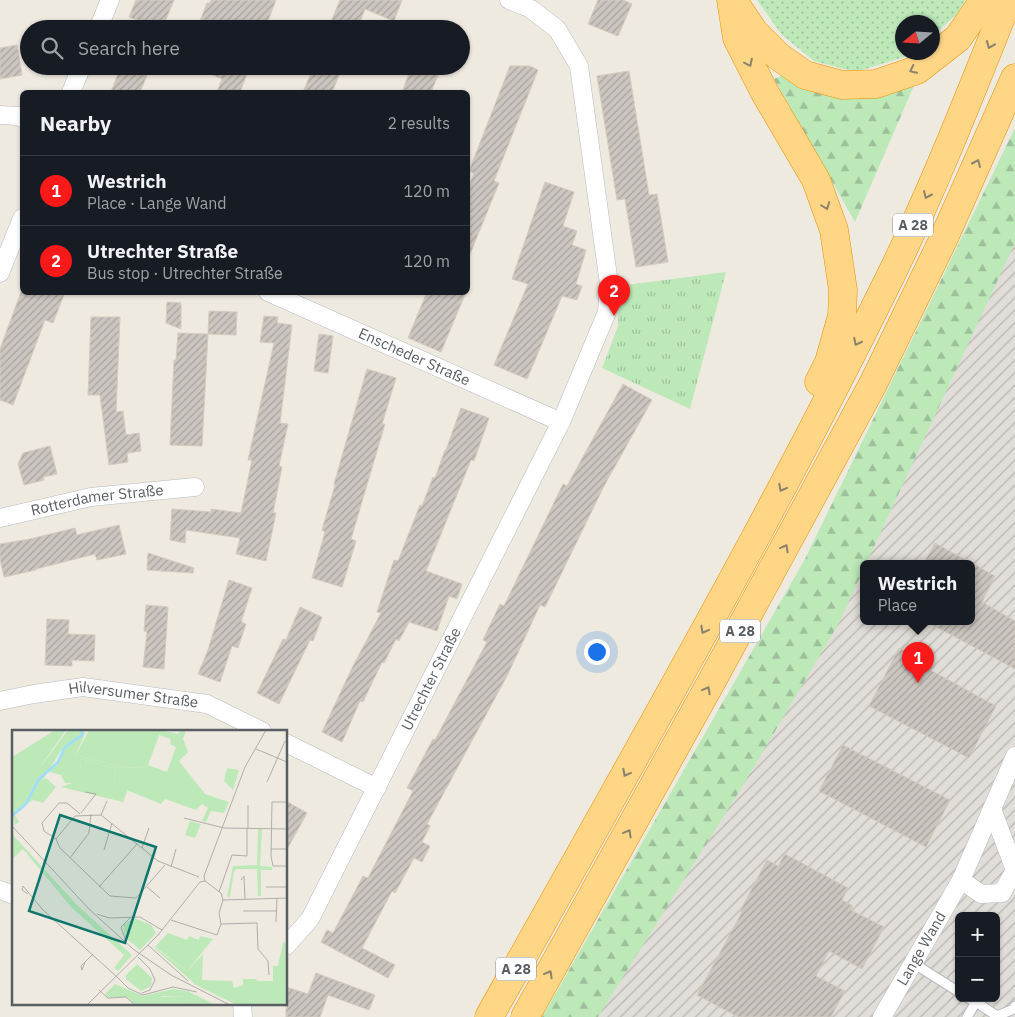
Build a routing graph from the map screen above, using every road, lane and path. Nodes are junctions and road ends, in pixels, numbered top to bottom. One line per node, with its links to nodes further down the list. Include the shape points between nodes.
1 (110, 0): 6 (street)
2 (509, 0): 15 (street, Utrechter Straße, via 531,9 557,29 579,66 609,284 608,312)
3 (732, 0): 4 (highway, one-way to 3, via 958,38 917,70 876,84 842,85 805,75 778,56 754,32); 16 (highway, one-way to 16, via 737,38 816,180 834,230 838,253 843,290 842,316 829,362 806,407)
4 (984, 0)
5 (1008, 0): 16 (highway, A 28, one-way to 16, via 954,133 892,272)
6 (102, 20)
7 (78, 75): 9 (street)
8 (1015, 78): 37 (highway, A 28, one-way to 8, via 873,384 943,240)
9 (72, 90)
10 (0, 115): 11 (street)
11 (20, 117)
12 (20, 223): 13 (street)
13 (0, 273)
14 (275, 295): 15 (street, Enscheder Straße)
15 (561, 422): 23 (street, Utrechter Straße)
16 (805, 445): 36 (highway, A 28, one-way to 36)
17 (195, 487): 18 (street, Rotterdamer Straße, via 91,497)
18 (0, 518)
19 (0, 701): 20 (street, Hilversumer Straße, via 83,686 207,704)
20 (260, 730)
21 (288, 744): 23 (street)
22 (1015, 756): 24 (street, Lange Wand)
23 (377, 788): 28 (street, Utrechter Straße, via 310,919)
24 (992, 809): 25 (street, Lange Wand); 25 (street, via 1015,870 1002,892 981,894)
25 (961, 880): 29 (street, Lange Wand)
26 (0, 890): 27 (street)
27 (12, 894)
28 (288, 944)
29 (913, 963): 30 (lane); 38 (street, Lange Wand)
30 (955, 989)
31 (971, 1002): 39 (lane)
32 (975, 1002): 34 (lane, via 997,1016)
33 (242, 1004): 35 (street)
34 (1015, 1006)
35 (243, 1017)
36 (489, 1017)
37 (525, 1017)
38 (882, 1017)
39 (967, 1017)

